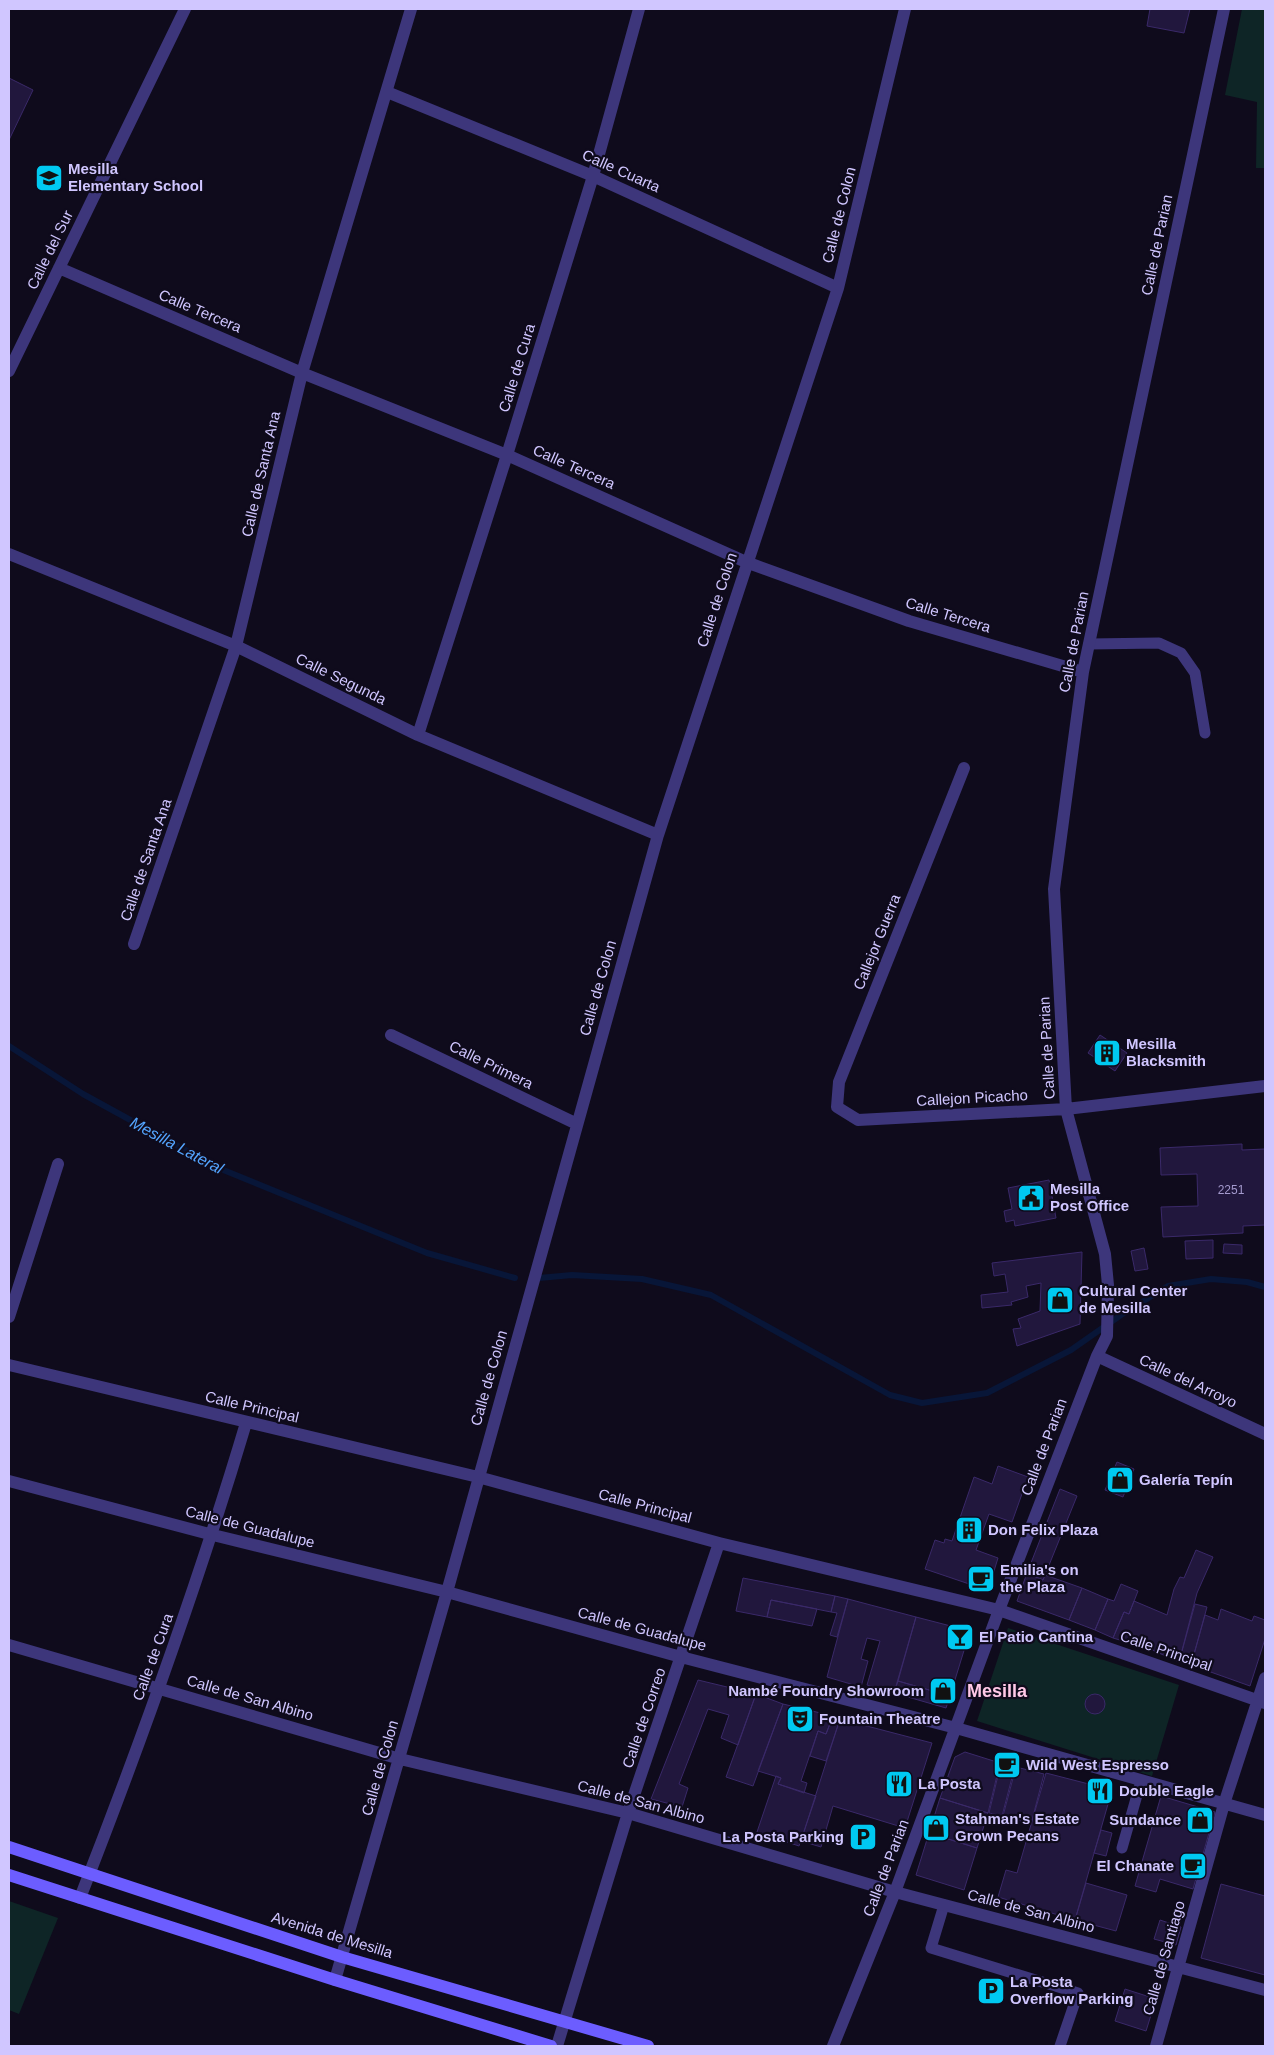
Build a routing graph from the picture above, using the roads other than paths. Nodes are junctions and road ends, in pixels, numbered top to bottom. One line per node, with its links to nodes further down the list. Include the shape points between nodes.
1 (185, 9): 8 (street, Calle del Sur)
2 (411, 9): 6 (street, Calle de Santa Ana)
3 (639, 9): 7 (street, Calle de Cura)
4 (905, 9): 9 (street, Calle de Colon)
5 (1224, 9): 15 (street, Calle de Parian)
6 (387, 92): 7 (street, Calle Cuarta); 11 (street, Calle de Santa Ana)
7 (593, 176): 9 (street, Calle Cuarta); 12 (street, Calle de Cura)
8 (60, 268): 10 (street, Calle del Sur); 11 (street, Calle Tercera)
9 (838, 288): 14 (street, Calle de Colon)
10 (9, 371)
11 (302, 373): 12 (street, Calle Tercera); 16 (street, Calle de Santa Ana)
12 (507, 455): 14 (street, Calle Tercera); 19 (street, Calle de Cura)
13 (9, 554): 16 (street, Calle Segunda)
14 (746, 562): 17 (street, Calle Tercera, via 910,622); 21 (street, Calle de Colon)
15 (1090, 644): 17 (street, Calle de Parian); 18 (lane, via 1159,643 1181,653 1195,673)
16 (236, 646): 19 (street, Calle Segunda); 22 (street, Calle de Santa Ana)
17 (1084, 672): 25 (street, Calle de Parian, via 1054,889)
18 (1205, 733)
19 (418, 734): 21 (street, Calle Segunda)
20 (964, 768): 26 (street, Callejor Guerra, via 839,1082 837,1107)
21 (658, 835): 27 (street, Calle de Colon)
22 (134, 944)
23 (391, 1035): 27 (street, Calle Primera)
24 (1265, 1086): 25 (street, Callejon Picacho)
25 (1066, 1109): 26 (street, Callejon Picacho); 30 (street, Calle de Parian, via 1105,1254 1107,1336)
26 (858, 1120)
27 (577, 1124): 34 (street, Calle de Colon)
28 (58, 1164): 29 (street)
29 (9, 1317)
30 (1097, 1356): 33 (street, Calle del Arroyo); 39 (street, Calle de Parian)
31 (9, 1365): 32 (street, Calle Principal)
32 (246, 1423): 34 (street, Calle Principal); 36 (street, Calle de Cura)
33 (1265, 1434)
34 (478, 1477): 37 (street, Calle Principal); 38 (street, Calle de Colon)
35 (9, 1481): 36 (street, Calle de Guadalupe)
36 (213, 1535): 38 (street, Calle de Guadalupe); 43 (street, Calle de Cura)
37 (719, 1543): 39 (street, Calle Principal); 41 (street, Calle de Correo)
38 (447, 1592): 41 (street, Calle de Guadalupe); 46 (street, Calle de Colon)
39 (999, 1610): 44 (street, Calle Principal); 45 (street, Calle de Parian)
40 (9, 1645): 43 (street, Calle de San Albino)
41 (682, 1657): 45 (street, Calle de Guadalupe); 49 (street, Calle de Correo)
42 (1265, 1678): 44 (street, Calle de Santiago)
43 (160, 1688): 46 (street, Calle de San Albino); 53 (street, Calle de Cura)
44 (1262, 1702): 48 (street, Calle de Santiago)
45 (956, 1728): 47 (street, Calle de Guadalupe); 55 (street, Calle de Parian)
46 (400, 1759): 49 (street, Calle de San Albino); 58 (street, Calle de Colon)
47 (1141, 1781): 48 (street, Calle de Guadalupe); 52 (lane)
48 (1224, 1804): 50 (street, Calle de Guadalupe); 59 (street, Calle de Santiago)
49 (628, 1813): 55 (street, Calle de San Albino); 62 (street, Calle de Correo)
50 (1265, 1815)
51 (9, 1847): 53 (main road, Avenida de Mesilla)
52 (1122, 1848)
53 (89, 1874): 56 (street, Calle de Cura); 58 (main road, Avenida de Mesilla)
54 (9, 1875): 56 (main road)
55 (895, 1892): 57 (street, Calle de San Albino); 66 (street, Calle de Parian)
56 (80, 1898): 60 (main road)
57 (944, 1905): 59 (street, Calle de San Albino); 67 (lane, via 931,1948 1078,1993)
58 (342, 1957): 60 (street, Calle de Colon); 62 (main road, Avenida de Mesilla)
59 (1180, 1967): 61 (street, Calle de San Albino); 68 (street, Calle de Santiago)
60 (335, 1980): 63 (main road)
61 (1265, 1990)
62 (565, 2022): 64 (street, Calle de Correo); 65 (main road, Avenida de Mesilla)
63 (552, 2046)
64 (557, 2046)
65 (648, 2046)
66 (833, 2046)
67 (1060, 2046)
68 (1156, 2046)

